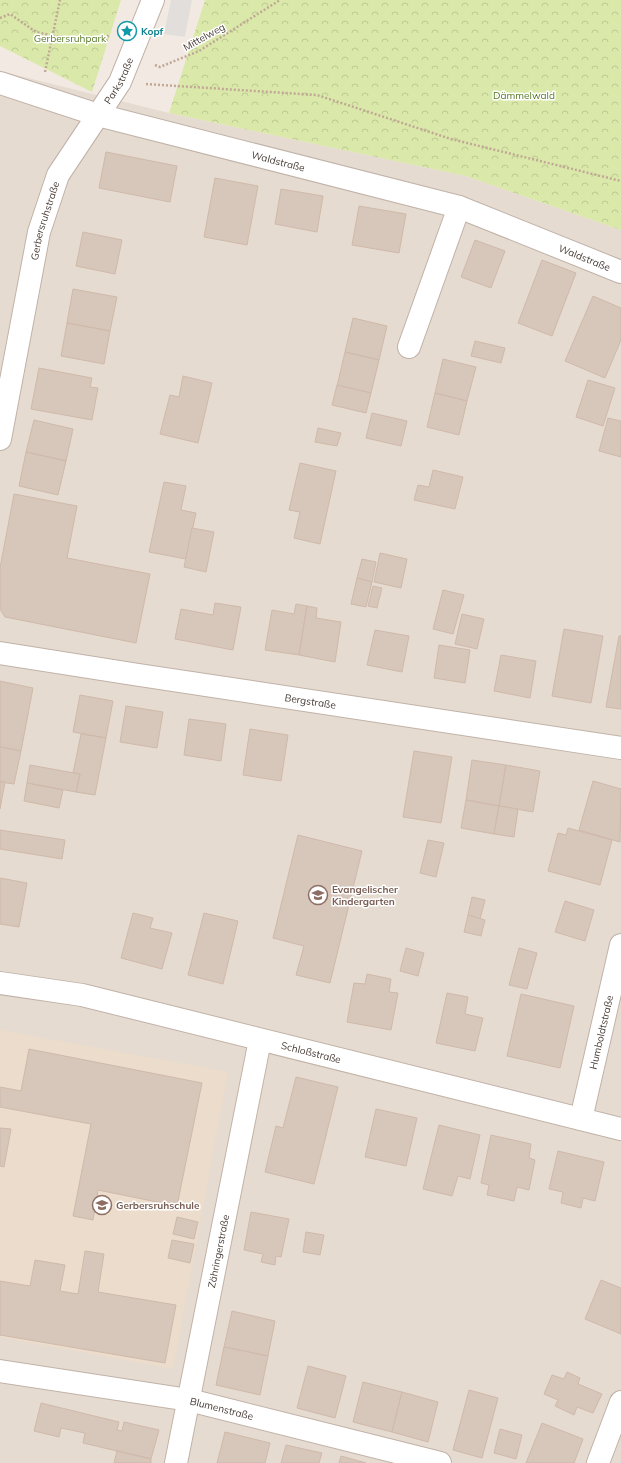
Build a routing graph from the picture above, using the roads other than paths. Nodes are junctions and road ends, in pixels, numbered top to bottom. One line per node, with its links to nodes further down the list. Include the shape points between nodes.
1 (154, 0): 3 (street, Parkstraße, via 120,82)
2 (0, 83): 3 (street)
3 (98, 115): 4 (street, Waldstraße); 7 (street, Gerbersruhstraße, via 58,175 39,232)
4 (459, 207): 5 (street, Waldstraße); 6 (street)
5 (621, 272)
6 (409, 347)
7 (0, 439)
8 (0, 653): 9 (street, Bergstraße)
9 (621, 748)
10 (621, 945): 13 (street, Humboldtstraße)
11 (0, 983): 12 (street, Schloßstraße, via 82,995)
12 (260, 1040): 13 (street, Schloßstraße); 16 (street, Zähringerstraße)
13 (581, 1119): 14 (street, Schloßstraße)
14 (621, 1129)
15 (0, 1371): 16 (street, Blumenstraße)
16 (189, 1400): 18 (street, Zähringerstraße); 19 (street, Blumenstraße)
17 (621, 1402): 20 (street)
18 (176, 1463)
19 (440, 1463)
20 (598, 1463)

